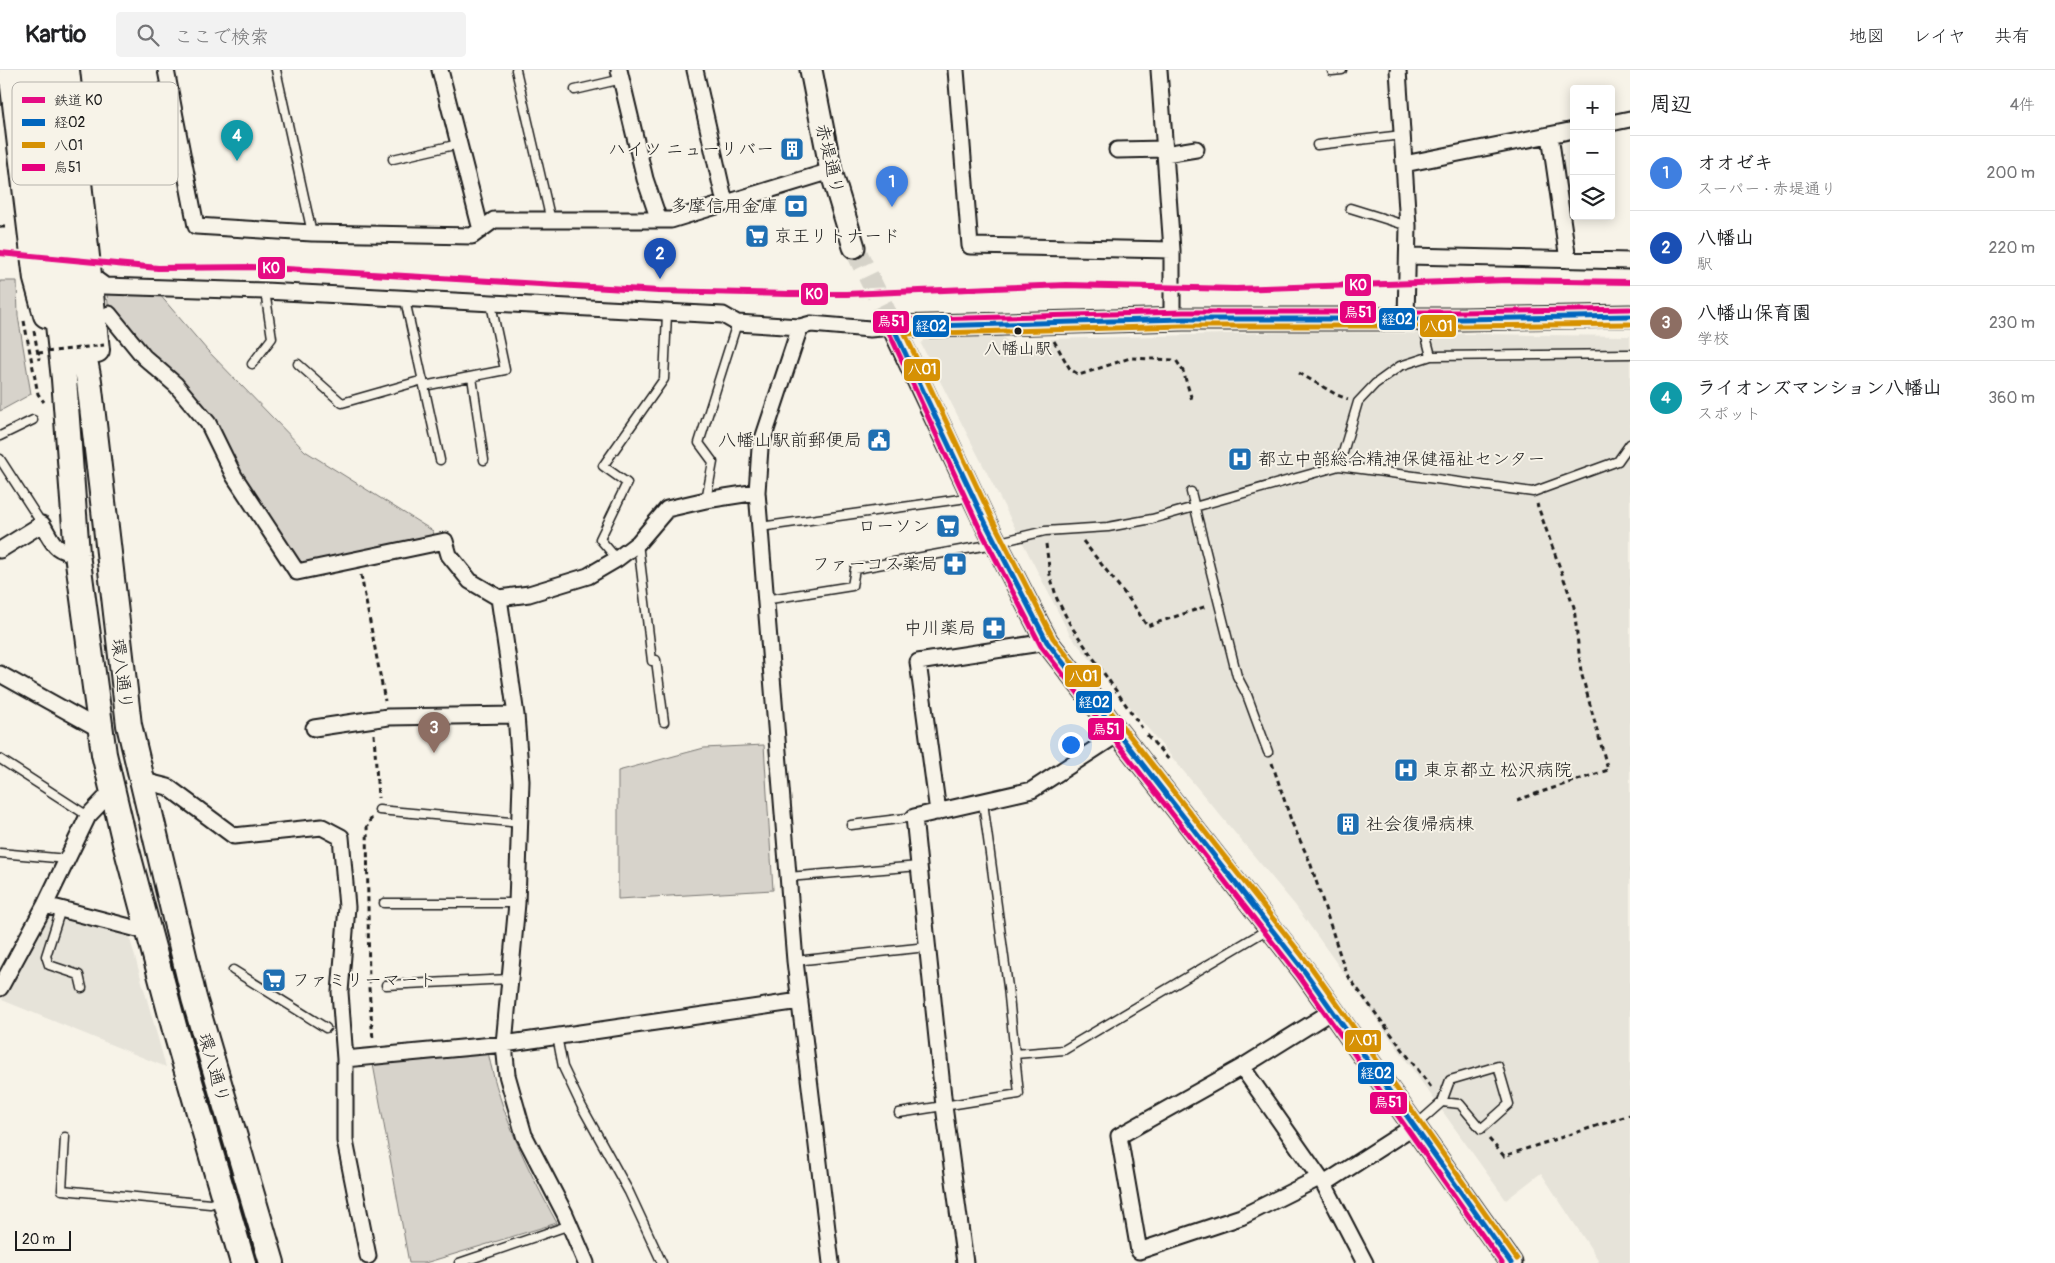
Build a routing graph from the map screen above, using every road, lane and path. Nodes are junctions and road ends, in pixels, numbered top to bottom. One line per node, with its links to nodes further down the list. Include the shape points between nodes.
1 (276, 70): 36 (lane)
2 (440, 70): 19 (street)
3 (516, 70): 33 (lane)
4 (695, 70): 30 (street)
5 (812, 70): 26 (street, 赤堤通り)
6 (956, 70): 38 (street, via 970,246)
7 (1159, 70): 23 (street)
8 (1342, 70): 10 (lane)
9 (1398, 70): 17 (street)
10 (1332, 71)
11 (621, 75): 12 (lane); 32 (street, via 645,179)
12 (575, 90)
13 (1630, 119): 14 (street)
14 (1615, 122)
15 (1570, 131): 18 (street)
16 (178, 132): 36 (street, via 196,226)
17 (1402, 135): 20 (lane); 25 (street)
18 (1550, 135): 25 (street); 40 (street)
19 (459, 144): 24 (lane); 35 (street)
20 (1317, 145)
21 (1196, 149): 23 (street)
22 (1117, 150): 23 (street)
23 (1165, 152): 38 (street)
24 (392, 160)
25 (1404, 164): 34 (street)
26 (831, 171): 30 (street); 37 (street, 赤堤通り)
27 (25, 185): 65 (main road, via 36,279)
28 (80, 185): 42 (main road)
29 (53, 187): 65 (main road, 環八通り); 66 (main road, 環八通り)
30 (725, 203): 32 (street, via 671,220)
31 (1350, 208): 34 (lane)
32 (659, 220): 33 (street)
33 (551, 221): 35 (street, via 494,220)
34 (1408, 226): 39 (street)
35 (481, 230): 36 (street, via 472,236)
36 (312, 233)
37 (854, 248)
38 (1172, 250): 49 (street)
39 (1408, 256): 40 (street); 50 (street)
40 (1568, 260): 41 (street)
41 (1630, 261)
42 (90, 275): 43 (street, via 104,286); 66 (main road, via 97,355)
43 (265, 291): 44 (street); 61 (lane, via 272,338)
44 (405, 300): 45 (street); 67 (lane)
45 (491, 304): 47 (street); 64 (lane, via 506,370)
46 (109, 314): 93 (street, via 144,357 176,385 208,423 234,476 297,572 445,541 449,555 470,581)
47 (667, 314): 51 (street, via 723,315); 91 (lane, via 664,379 602,466 627,482 600,539)
48 (1630, 316): 50 (street)
49 (1172, 319): 50 (street); 54 (street)
50 (1406, 319): 59 (lane, via 1424,329)
51 (737, 323): 53 (street); 81 (lane, via 699,443 713,462)
52 (33, 327): 57 (path)
53 (800, 327): 54 (street, via 811,324 848,328); 77 (street, via 760,448)
54 (893, 327): 80 (street)
55 (1052, 335): 68 (path, via 1070,370 1079,375 1130,358 1176,360)
56 (104, 345): 57 (path, bridge)
57 (38, 353): 60 (path)
58 (1630, 354): 59 (lane)
59 (1431, 356): 69 (lane, via 1400,366)
60 (39, 362)
61 (252, 364)
62 (298, 364): 67 (lane, via 342,403)
63 (1299, 373): 69 (path, via 1337,395)
64 (472, 377): 67 (lane); 75 (lane)
65 (64, 379): 90 (main road, 環八通り)
66 (89, 381): 108 (main road, 環八通り, via 129,724)
67 (423, 383): 74 (lane)
68 (1192, 400)
69 (1358, 402): 76 (lane)
70 (33, 420): 71 (lane)
71 (0, 436)
72 (1630, 444): 79 (lane, via 1618,461)
73 (0, 459): 83 (lane)
74 (440, 460)
75 (484, 460)
76 (1339, 466): 79 (lane); 82 (lane)
77 (756, 492): 81 (street); 84 (street)
78 (1191, 492): 82 (lane)
79 (1533, 492): 110 (path, via 1574,607 1581,672 1608,770)
80 (971, 494): 84 (lane, via 960,500); 88 (street)
81 (706, 500): 87 (street, via 667,509)
82 (1196, 508): 85 (lane, via 1108,527); 95 (lane)
83 (42, 524): 89 (street); 90 (street, via 62,552)
84 (760, 527): 94 (street)
85 (1074, 529): 86 (lane); 95 (path, via 1147,626)
86 (1045, 530): 88 (lane); 107 (path, via 1050,575 1057,599 1131,714)
87 (638, 543): 91 (street); 101 (lane, via 652,661 656,660)
88 (996, 544): 94 (lane, via 855,569 852,586); 96 (street)
89 (0, 550)
90 (78, 554): 103 (main road, 環八通り)
91 (617, 559): 93 (street, via 588,576 529,594)
92 (360, 572): 99 (path)
93 (499, 598): 98 (street)
94 (764, 600): 121 (street)
95 (1218, 602): 105 (lane, via 1238,676)
96 (1046, 642): 104 (street); 113 (street, via 918,662)
97 (0, 674): 103 (street)
98 (516, 715): 99 (street); 116 (street)
99 (388, 717): 100 (street)
100 (372, 719): 102 (street); 112 (path)
101 (664, 722)
102 (314, 728)
103 (101, 730): 109 (main road, 環八通り)
104 (1118, 734): 111 (street, via 1032,790); 126 (street)
105 (1268, 752): 144 (path, via 1350,979)
106 (0, 759): 114 (lane)
107 (1170, 762)
108 (140, 780): 142 (street, via 168,787 234,836 322,827 341,837 348,907 340,992); 156 (main road, 環八通り, via 194,998)
109 (112, 791): 114 (street); 127 (main road, 環八通り)
110 (1517, 800)
111 (983, 802): 113 (street); 140 (lane)
112 (379, 810): 116 (lane); 141 (path, via 367,824 369,988)
113 (938, 812): 115 (street)
114 (88, 816): 119 (street)
115 (914, 817): 117 (lane); 120 (street)
116 (521, 823): 123 (street)
117 (851, 824)
118 (0, 853): 119 (lane)
119 (67, 859): 124 (street)
120 (919, 866): 121 (lane); 128 (street)
121 (788, 878): 129 (street)
122 (384, 903): 123 (lane)
123 (517, 903): 131 (street)
124 (45, 905): 125 (street); 133 (street)
125 (60, 909): 127 (street); 134 (lane, via 46,956 49,965 79,975)
126 (1271, 927): 136 (street); 140 (lane, via 1064,1050)
127 (149, 932): 152 (main road, 環八通り)
128 (927, 947): 129 (lane); 145 (street)
129 (795, 961): 135 (street)
130 (233, 970): 137 (lane)
131 (510, 980): 132 (lane); 139 (street)
132 (386, 985)
133 (0, 988)
134 (82, 988)
135 (800, 1001): 138 (street); 160 (street)
136 (1332, 1011): 143 (street); 148 (street)
137 (326, 1028)
138 (557, 1036): 139 (street); 159 (lane, via 563,1067 629,1192)
139 (504, 1044): 141 (street); 153 (street, via 507,1075 524,1135)
140 (1015, 1054): 145 (lane, via 1019,1094)
141 (374, 1056): 142 (street)
142 (345, 1059): 154 (street, via 345,1141)
143 (1242, 1067): 151 (street); 151 (street, via 1119,1136 1139,1251 1241,1217)
144 (1442, 1102): 148 (lane); 149 (lane, via 1460,1104); 149 (lane, via 1450,1080 1498,1066 1509,1104)
145 (944, 1106): 146 (lane); 161 (street)
146 (899, 1112)
147 (1630, 1115): 149 (path, via 1504,1156)
148 (1414, 1126): 151 (street); 163 (street)
149 (1481, 1129)
150 (65, 1138): 152 (lane, via 62,1190 210,1204)
151 (1322, 1181): 162 (street)
152 (225, 1199): 155 (main road, 環八通り)
153 (570, 1226): 157 (lane); 158 (street)
154 (368, 1256)
155 (243, 1263)
156 (272, 1263)
157 (459, 1263)
158 (586, 1263)
159 (662, 1263)
160 (831, 1263)
161 (965, 1263)
162 (1365, 1263)
163 (1511, 1263)

